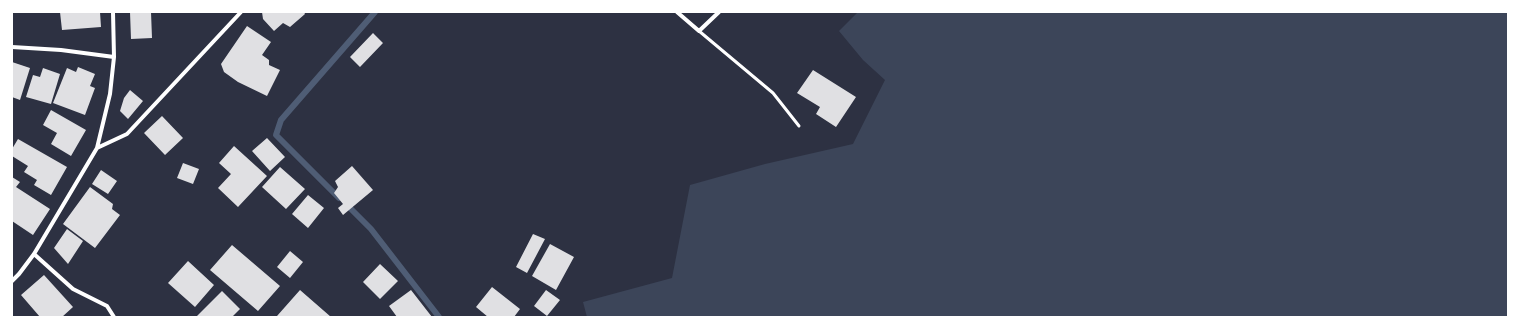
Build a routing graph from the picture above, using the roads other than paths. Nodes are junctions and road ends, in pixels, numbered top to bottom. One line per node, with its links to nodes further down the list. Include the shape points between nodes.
1 (113, 12): 7 (street)
2 (242, 12): 9 (street, via 127,134)
3 (677, 12): 5 (street)
4 (719, 12): 5 (street)
5 (699, 31): 8 (lane, via 773,93)
6 (12, 47): 7 (street)
7 (114, 57): 9 (street, via 110,94)
8 (799, 126)
9 (97, 148): 10 (street)
10 (34, 254): 11 (street); 12 (street, via 73,289 107,306)
11 (12, 281)
12 (114, 317)

